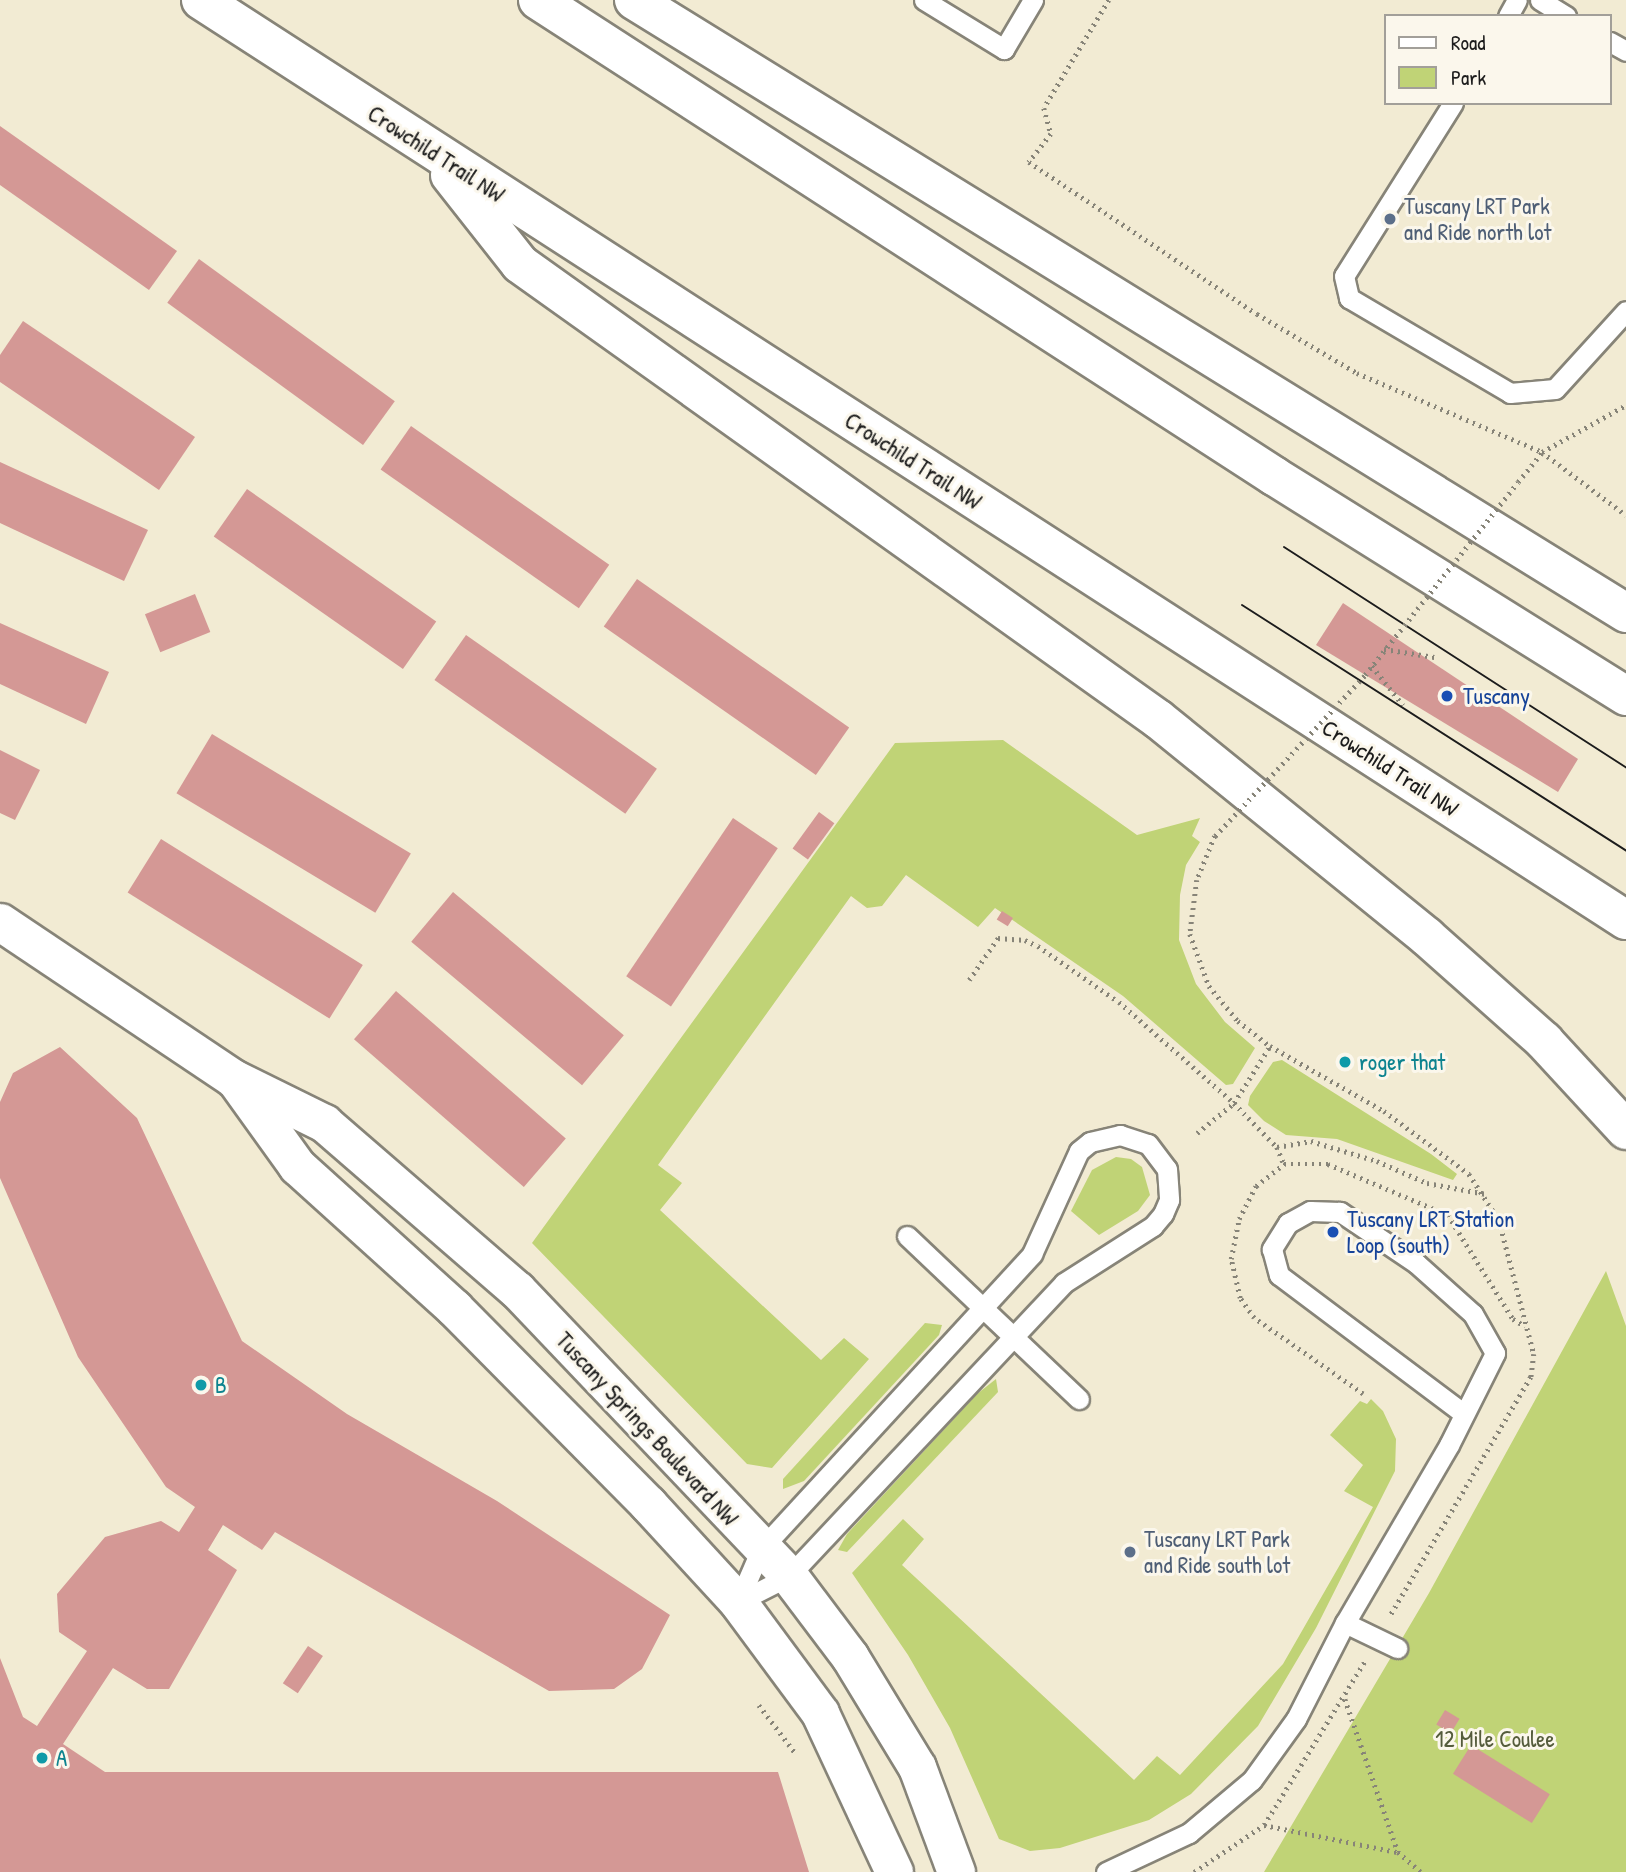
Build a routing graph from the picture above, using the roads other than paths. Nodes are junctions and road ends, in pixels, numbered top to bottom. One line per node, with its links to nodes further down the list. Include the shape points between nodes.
1 (201, 0): 9 (highway, Crowchild Trail NW)
2 (538, 0): 12 (highway, via 1274,475)
3 (634, 0): 11 (highway)
4 (924, 0): 5 (lane, via 1004,48)
5 (1033, 0)
6 (1540, 0): 7 (lane)
7 (1563, 14)
8 (1451, 105): 10 (lane, via 1343,276 1349,298 1510,393 1555,389)
9 (432, 151): 13 (highway, Crowchild Trail NW); 16 (highway, via 520,264 1158,719 1436,945 1544,1041)
10 (1626, 311)
11 (1626, 613)
12 (1626, 696)
13 (1626, 920)
14 (0, 922): 15 (street, Tuscany Springs Boulevard NW)
15 (233, 1078): 22 (street, Tuscany Springs Boulevard NW, via 324,1123 517,1290); 24 (street, Tuscany Springs Boulevard NW, via 297,1166 454,1308)
16 (1626, 1130)
17 (907, 1236): 18 (lane)
18 (986, 1308): 19 (lane); 19 (lane, via 1032,1254 1079,1151 1090,1142 1120,1135 1148,1144 1167,1168 1170,1184 1163,1214 1153,1226 1064,1283); 22 (lane)
19 (1014, 1335): 20 (lane); 23 (lane)
20 (1079, 1399)
21 (1464, 1414): 21 (lane, via 1495,1353 1473,1314 1416,1263 1340,1212 1310,1211 1288,1223 1272,1249 1279,1276); 25 (lane)
22 (761, 1549): 23 (street, Tuscany Springs Boulevard NW); 24 (lane)
23 (789, 1576): 24 (lane); 28 (street, Tuscany Springs Boulevard NW, via 850,1657 917,1767)
24 (738, 1602): 27 (street, Tuscany Springs Boulevard NW, via 820,1713)
25 (1345, 1623): 26 (lane); 29 (lane, via 1296,1719 1252,1780 1189,1833)
26 (1397, 1648)
27 (894, 1872)
28 (956, 1872)
29 (1106, 1872)

